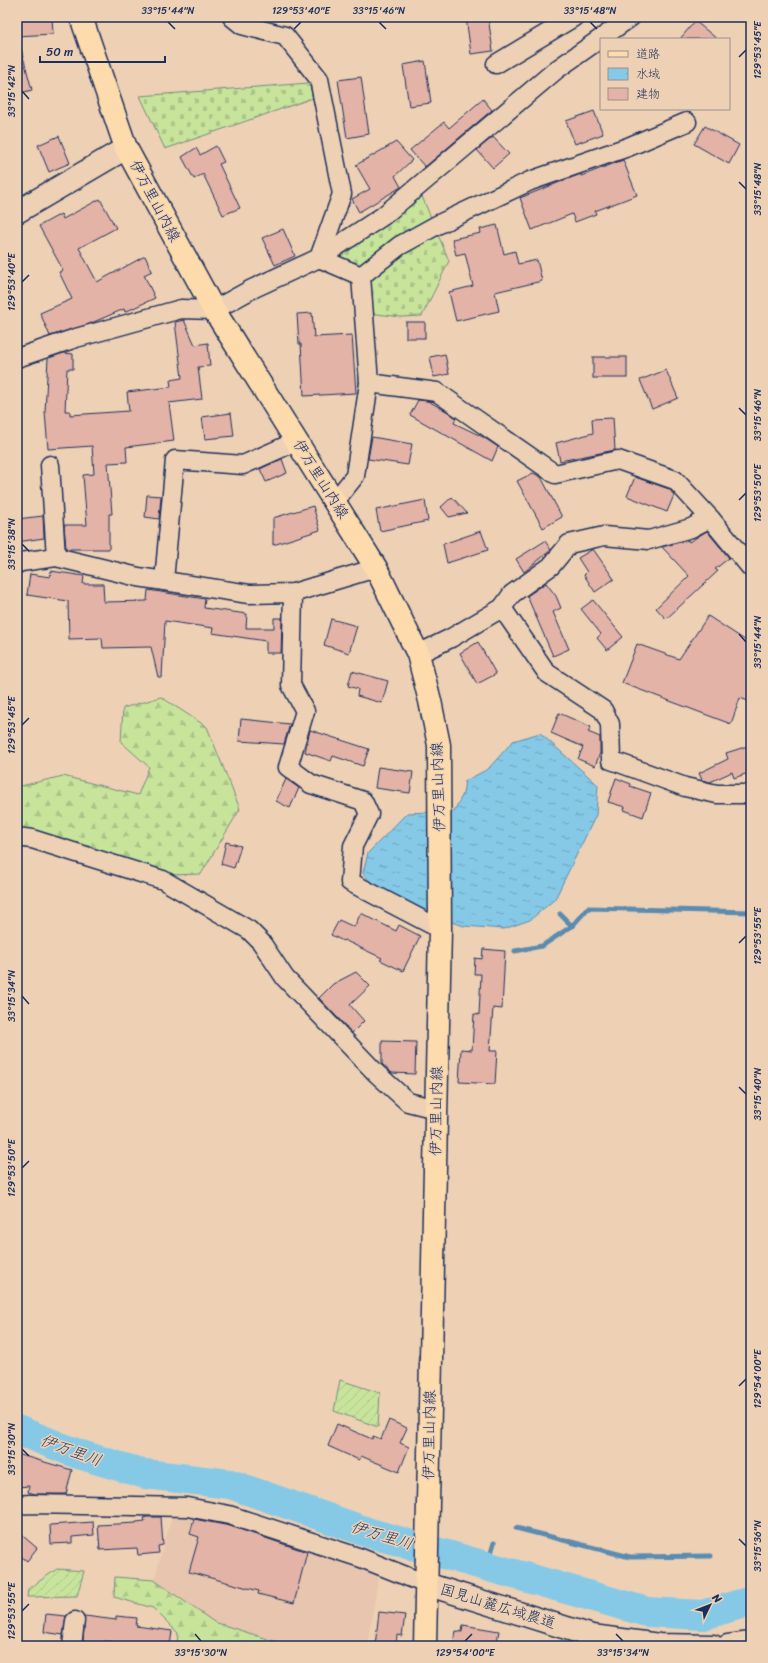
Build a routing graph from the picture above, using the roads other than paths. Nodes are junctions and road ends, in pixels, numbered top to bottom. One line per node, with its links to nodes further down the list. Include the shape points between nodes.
1 (81, 17): 9 (main road, 伊万里山内線)
2 (232, 17): 11 (street, via 242,25 285,36 319,79 342,194)
3 (574, 17): 7 (street)
4 (631, 17): 5 (street)
5 (601, 38)
6 (600, 39): 11 (street, via 556,70 383,216)
7 (496, 64)
8 (687, 122): 12 (street, via 628,147 530,181 437,224 399,246)
9 (126, 148): 10 (street); 13 (main road, 伊万里山内線)
10 (17, 212)
11 (319, 258): 12 (street); 13 (street)
12 (361, 276): 15 (street)
13 (214, 310): 14 (street, via 181,309 76,338); 16 (main road, 伊万里山内線)
14 (17, 358)
15 (369, 383): 18 (street, via 355,476); 19 (street, via 437,392 555,474 618,460 675,480)
16 (297, 441): 18 (main road, 伊万里山内線); 24 (street, via 243,465 175,460)
17 (50, 464): 20 (street)
18 (335, 501): 22 (main road, 伊万里山内線)
19 (710, 518): 23 (street); 26 (street, via 691,528 649,540 604,536 569,544 551,566 512,594)
20 (56, 557): 21 (street); 24 (street)
21 (17, 564)
22 (376, 568): 25 (street); 27 (main road, 伊万里山内線)
23 (751, 568)
24 (164, 581): 25 (street, via 249,594)
25 (293, 593): 30 (street, via 291,685 306,711 288,767 311,784 362,800 369,814 353,846 350,882)
26 (502, 608): 27 (street); 28 (street, via 547,673 603,710 610,724 611,760 685,787 717,794)
27 (418, 654): 30 (main road, 伊万里山内線, via 439,745)
28 (751, 794)
29 (17, 837): 31 (street, via 32,839 163,880 249,930 261,942 285,978 376,1073 408,1102)
30 (440, 929): 31 (main road, 伊万里山内線)
31 (436, 1109): 33 (main road, 伊万里山内線)
32 (17, 1505): 33 (street, via 187,1507 229,1515)
33 (426, 1581): 37 (main road, 伊万里山内線); 38 (street, 国見山麓広域農道, via 592,1636 659,1645)
34 (75, 1621): 36 (street)
35 (751, 1643): 39 (street)
36 (72, 1646)
37 (425, 1646)
38 (713, 1646)
39 (728, 1646)

